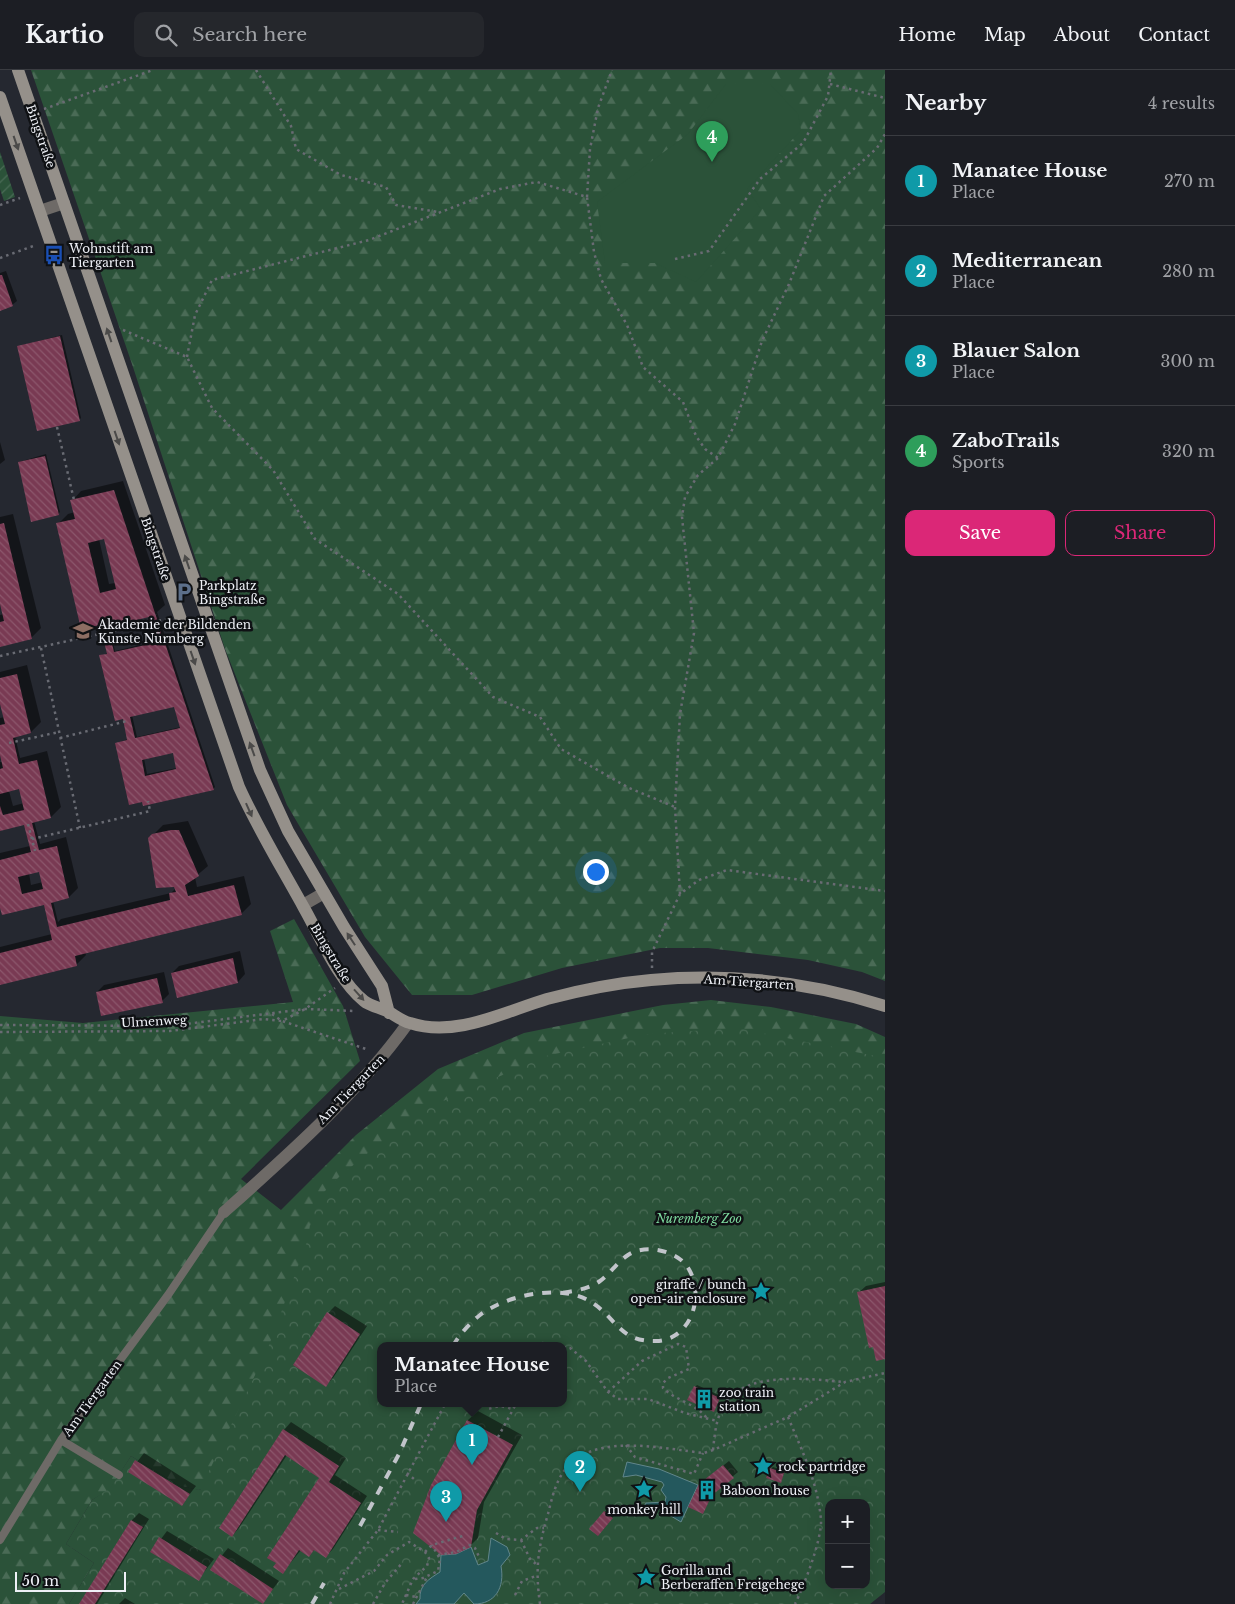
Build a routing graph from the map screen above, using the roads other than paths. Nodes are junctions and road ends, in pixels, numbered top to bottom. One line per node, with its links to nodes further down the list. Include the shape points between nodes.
1 (18, 70): 3 (street, Bingstraße)
2 (0, 97): 4 (street, Bingstraße, one-way to 4)
3 (64, 203): 4 (street); 5 (street, Bingstraße, one-way to 3, via 276,808 260,770)
4 (40, 212): 6 (street, Bingstraße, one-way to 6, via 239,787)
5 (324, 893): 6 (street); 8 (street, Bingstraße, one-way to 5, via 382,986)
6 (302, 905): 8 (street, Bingstraße, one-way to 8, via 346,980 364,1001)
7 (885, 1006): 9 (street, Am Tiergarten, via 787,984 720,978 652,980 570,993 455,1026 437,1028)
8 (389, 1013): 9 (street, Bingstraße)
9 (408, 1023): 10 (street, Am Tiergarten, via 385,1055 290,1152)
10 (224, 1212): 11 (lane, Am Tiergarten, via 168,1295)
11 (61, 1440): 12 (lane); 13 (lane, Am Tiergarten)
12 (119, 1475)
13 (0, 1540)

